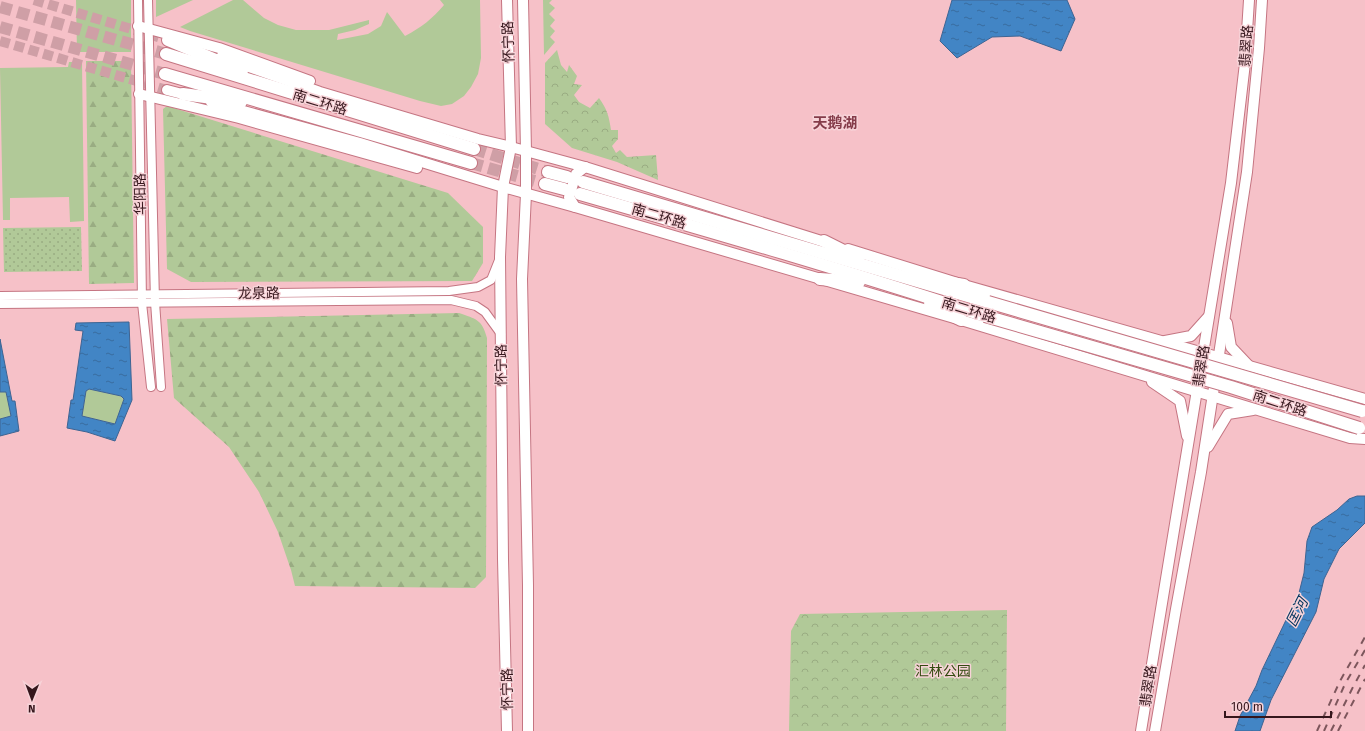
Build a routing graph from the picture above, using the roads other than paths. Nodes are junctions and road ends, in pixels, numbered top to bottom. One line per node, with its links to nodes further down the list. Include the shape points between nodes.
1 (138, 0): 7 (street, 华阳路)
2 (148, 0): 7 (street, 华阳路)
3 (507, 0): 18 (main road, 怀宁路)
4 (523, 0): 19 (main road, 怀宁路)
5 (1248, 0): 40 (main road, 翡翠路, via 1245,63 1232,183)
6 (1262, 0): 41 (main road, 翡翠路, via 1260,48 1247,172)
7 (143, 27): 12 (street, 华阳路); 14 (street, 华阳路); 17 (main road, via 219,48 329,89 447,124)
8 (166, 39): 15 (highway); 17 (main road)
9 (166, 54): 15 (highway, 南二环路)
10 (166, 74): 16 (highway, 南二环路)
11 (167, 90): 13 (main road)
12 (139, 94): 14 (main road); 35 (street, 华阳路)
13 (183, 94): 16 (highway); 22 (main road, via 360,143)
14 (150, 96): 22 (main road, via 420,168); 37 (street, 华阳路)
15 (304, 97): 17 (highway, 南二环路)
16 (277, 107): 20 (highway, 南二环路)
17 (476, 144): 18 (main road)
18 (511, 146): 19 (main road); 25 (main road, 怀宁路)
19 (526, 150): 21 (main road); 26 (main road, 怀宁路)
20 (471, 163)
21 (585, 167): 27 (main road, via 576,174 569,197); 28 (main road)
22 (474, 178): 25 (main road)
23 (547, 178): 24 (highway)
24 (565, 183)
25 (503, 187): 26 (main road); 29 (main road, 怀宁路)
26 (526, 194): 27 (main road); 61 (main road, 怀宁路, via 522,278)
27 (575, 206): 31 (main road)
28 (824, 241): 30 (highway); 33 (main road)
29 (500, 257): 37 (street, 龙泉路, via 491,280 478,287 450,291); 43 (main road, 怀宁路)
30 (889, 273): 32 (highway, 南二环路, via 582,188); 33 (highway); 55 (highway, 南二环路, bridge)
31 (820, 278): 32 (highway); 42 (main road)
32 (884, 284): 34 (highway, 南二环路)
33 (964, 285): 44 (main road)
34 (897, 287): 42 (highway); 56 (highway, 南二环路, bridge)
35 (142, 294): 36 (street, 龙泉路); 37 (street, 龙泉路); 38 (street, 华阳路)
36 (0, 296)
37 (155, 298): 38 (street, 龙泉路); 43 (street, 龙泉路, via 451,300 476,306 485,312); 50 (street, 华阳路)
38 (142, 303): 39 (street, 龙泉路); 49 (street, 华阳路)
39 (0, 304)
40 (1209, 316): 44 (main road, via 1191,336); 45 (main road, 翡翠路)
41 (1225, 316): 46 (main road, 翡翠路); 47 (main road, via 1231,347)
42 (961, 320): 48 (main road)
43 (501, 334): 60 (main road, 怀宁路)
44 (1163, 342): 45 (main road)
45 (1203, 353): 46 (main road); 51 (main road, 翡翠路)
46 (1219, 358): 47 (main road); 52 (main road, 翡翠路)
47 (1249, 366): 53 (main road)
48 (1144, 376): 51 (main road); 58 (main road, via 1180,401)
49 (151, 387)
50 (161, 387)
51 (1196, 392): 52 (main road); 58 (main road, 翡翠路)
52 (1213, 397): 54 (main road); 59 (main road, 翡翠路)
53 (1365, 399)
54 (1257, 410): 57 (main road, via 1350,438); 59 (main road, via 1228,414)
55 (1363, 412)
56 (1362, 429)
57 (1365, 439)
58 (1188, 442): 62 (main road, 翡翠路)
59 (1205, 452): 63 (main road, 翡翠路)
60 (507, 731)
61 (528, 731)
62 (1141, 731)
63 (1155, 731)

